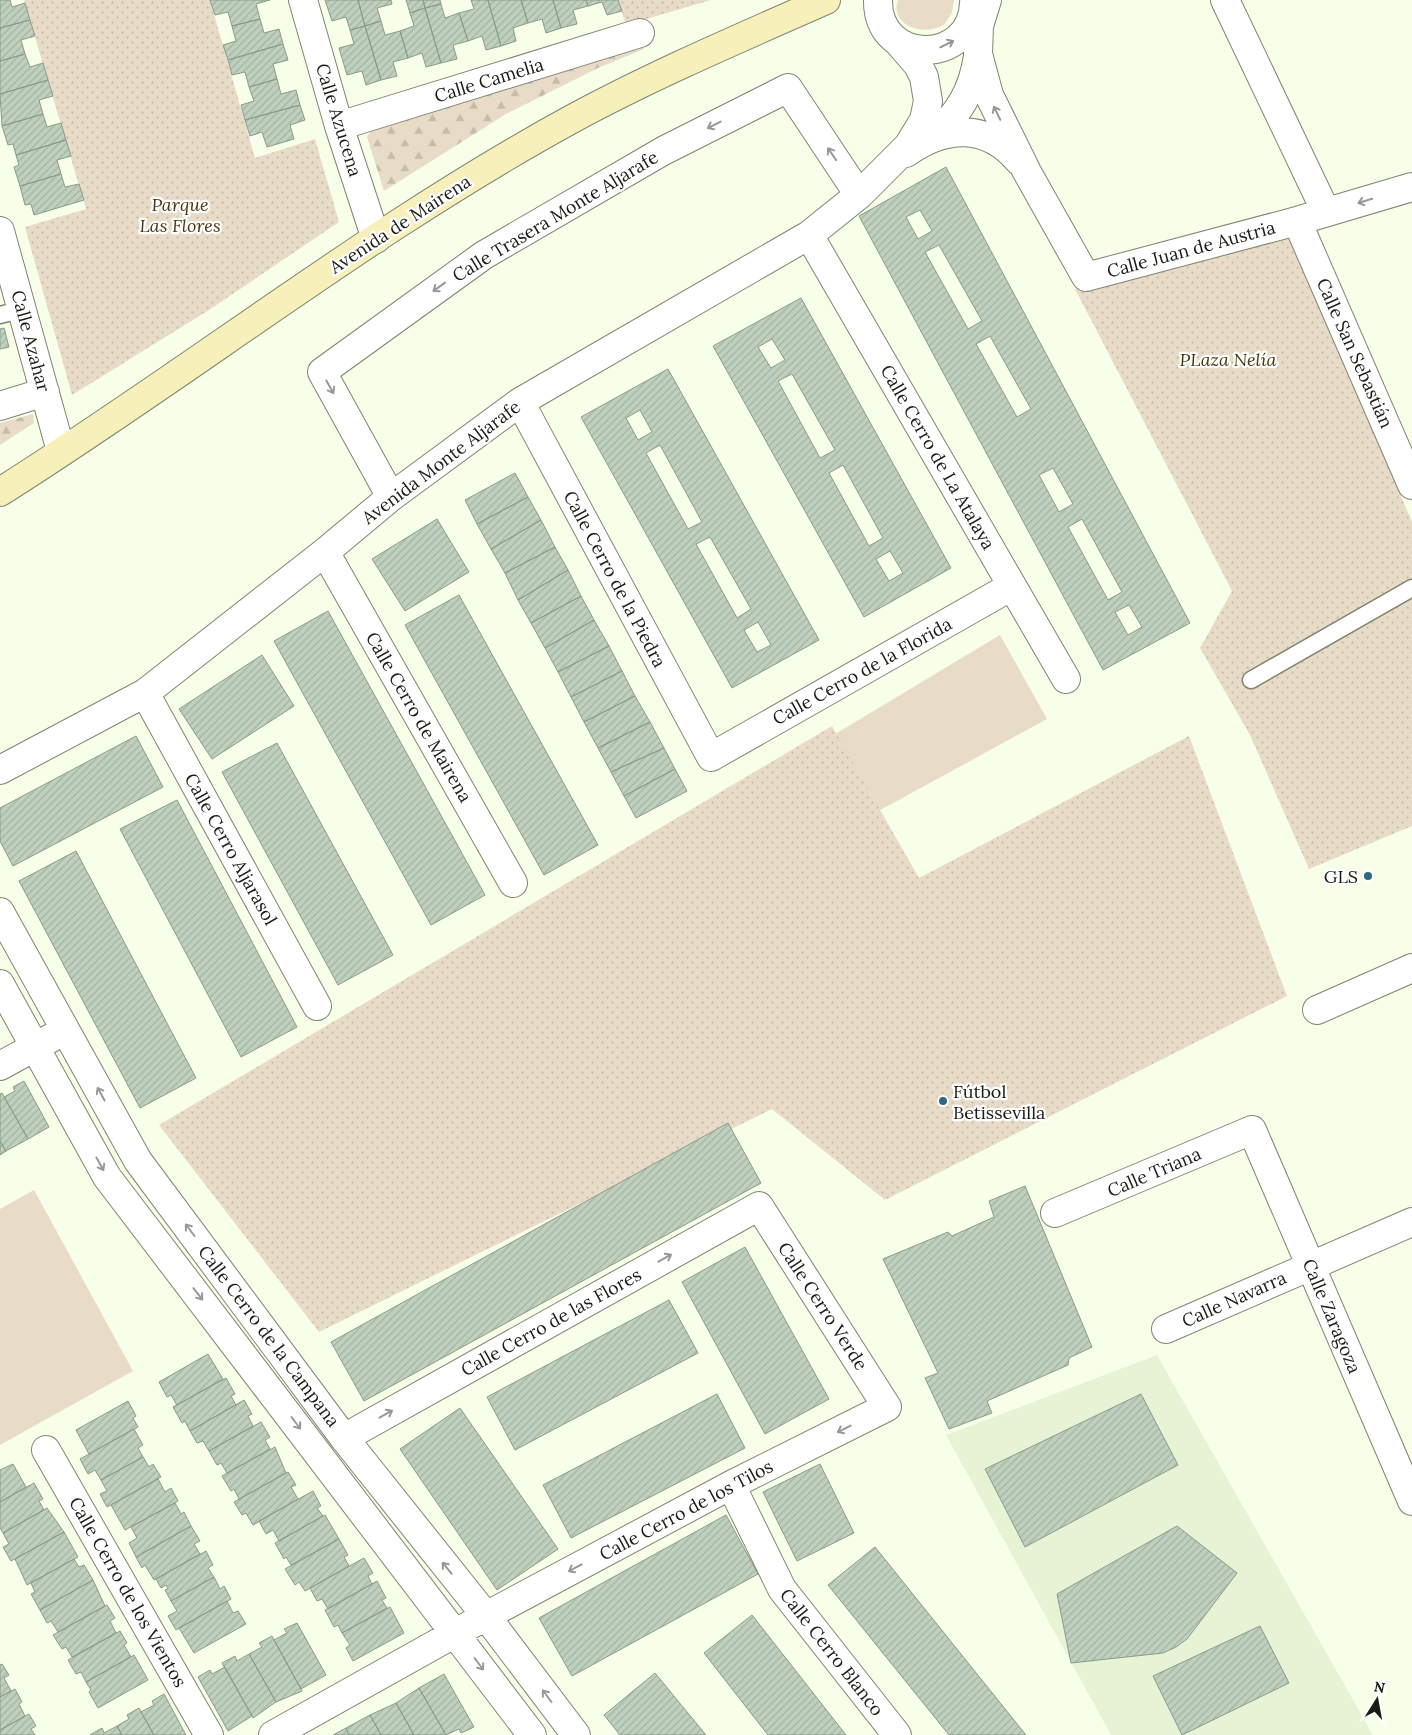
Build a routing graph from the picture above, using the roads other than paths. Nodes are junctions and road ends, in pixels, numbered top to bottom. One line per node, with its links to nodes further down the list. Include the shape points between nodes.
1 (303, 0): 13 (street, Calle Azucena)
2 (826, 0): 7 (street, Avenida de Mairena)
3 (878, 0): 9 (street, via 878,14 883,25)
4 (974, 0): 9 (street, one-way to 4, via 922,51 946,46 964,31); 10 (street)
5 (987, 0): 10 (street, via 979,26)
6 (1225, 0): 20 (street)
7 (793, 7): 24 (street, Avenida de Mairena, via 571,120)
8 (640, 33): 13 (street, Calle Camelia)
9 (899, 43): 11 (street)
10 (978, 47): 12 (street, via 972,84); 17 (street, one-way to 10, via 989,95)
11 (924, 77): 12 (street); 16 (street, via 928,101 924,120 908,146)
12 (955, 115): 14 (street); 15 (street)
13 (339, 126): 24 (street, Calle Azucena)
14 (932, 137): 15 (street, via 965,132); 16 (street)
15 (992, 139): 17 (street, via 1011,152)
16 (889, 166): 19 (street, Avenida Monte Aljarafe)
17 (1028, 172): 21 (street, Calle Juan de Austria, via 1086,277)
18 (1412, 187): 20 (street, Calle Juan de Austria, one-way to 20)
19 (859, 195): 23 (street, Avenida Monte Aljarafe); 32 (street, Calle Trasera Monte Aljarafe, one-way to 32, via 788,88 663,151 484,255 322,372)
20 (1326, 212): 21 (street, Calle Juan de Austria)
21 (1297, 221): 30 (street, Calle San Sebastián)
22 (0, 231): 25 (street, Calle Azahar)
23 (809, 235): 27 (street, Avenida Monte Aljarafe); 34 (street, Calle Cerro de La Atalaya)
24 (376, 239): 29 (street, Avenida de Mairena)
25 (12, 312): 26 (street, Calle Azahar)
26 (45, 392): 28 (street); 29 (street, Calle Azahar)
27 (520, 402): 32 (street, Avenida Monte Aljarafe); 39 (street, Calle Cerro de la Piedra)
28 (0, 406)
29 (61, 452): 31 (street, Avenida de Mairena)
30 (1412, 485)
31 (0, 492)
32 (390, 497): 33 (street, Avenida Monte Aljarafe)
33 (325, 552): 38 (street, Avenida Monte Aljarafe); 41 (street, Calle Cerro de Mairena)
34 (1012, 586): 36 (street, Calle Cerro de La Atalaya); 39 (street, Calle Cerro de la Florida)
35 (1412, 588): 37 (lane)
36 (1066, 679)
37 (1251, 680)
38 (145, 693): 40 (street, Avenida Monte Aljarafe); 45 (street, Calle Cerro Aljarasol)
39 (711, 756)
40 (0, 770)
41 (512, 883)
42 (0, 912): 47 (street, Calle Cerro de la Campana)
43 (1412, 968): 46 (street)
44 (0, 984): 48 (street, Calle Cerro de la Campana)
45 (317, 1006)
46 (1317, 1010)
47 (66, 1030): 48 (street); 57 (street, Calle Cerro de la Campana, one-way to 47, via 138,1161)
48 (35, 1046): 49 (street); 62 (street, Calle Cerro de la Campana, one-way to 62, via 107,1178)
49 (0, 1066)
50 (1252, 1130): 52 (street, Calle Triana); 54 (street, Calle Zaragoza)
51 (759, 1206): 56 (street, Calle Cerro Verde); 57 (street, Calle Cerro de las Flores, one-way to 51)
52 (1055, 1213)
53 (1412, 1222): 54 (street, Calle Navarra)
54 (1310, 1266): 55 (street, Calle Navarra); 60 (street, Calle Zaragoza)
55 (1166, 1329)
56 (887, 1407): 59 (street, Calle Cerro de los Tilos, one-way to 59)
57 (344, 1438): 61 (street, Calle Cerro de la Campana, one-way to 57)
58 (46, 1450): 64 (street, Calle Cerro de los Vientos)
59 (731, 1485): 61 (street, Calle Cerro de los Tilos, one-way to 61); 67 (street, Calle Cerro Blanco, via 782,1589)
60 (1412, 1501)
61 (486, 1616): 62 (street, Calle Cerro de los Tilos); 63 (street, Calle Cerro de la Campana, one-way to 61)
62 (456, 1634): 65 (street, Calle Cerro de los Tilos); 66 (street, Calle Cerro de la Campana, one-way to 66)
63 (563, 1730)
64 (210, 1735)
65 (273, 1735)
66 (532, 1735)
67 (897, 1735)

